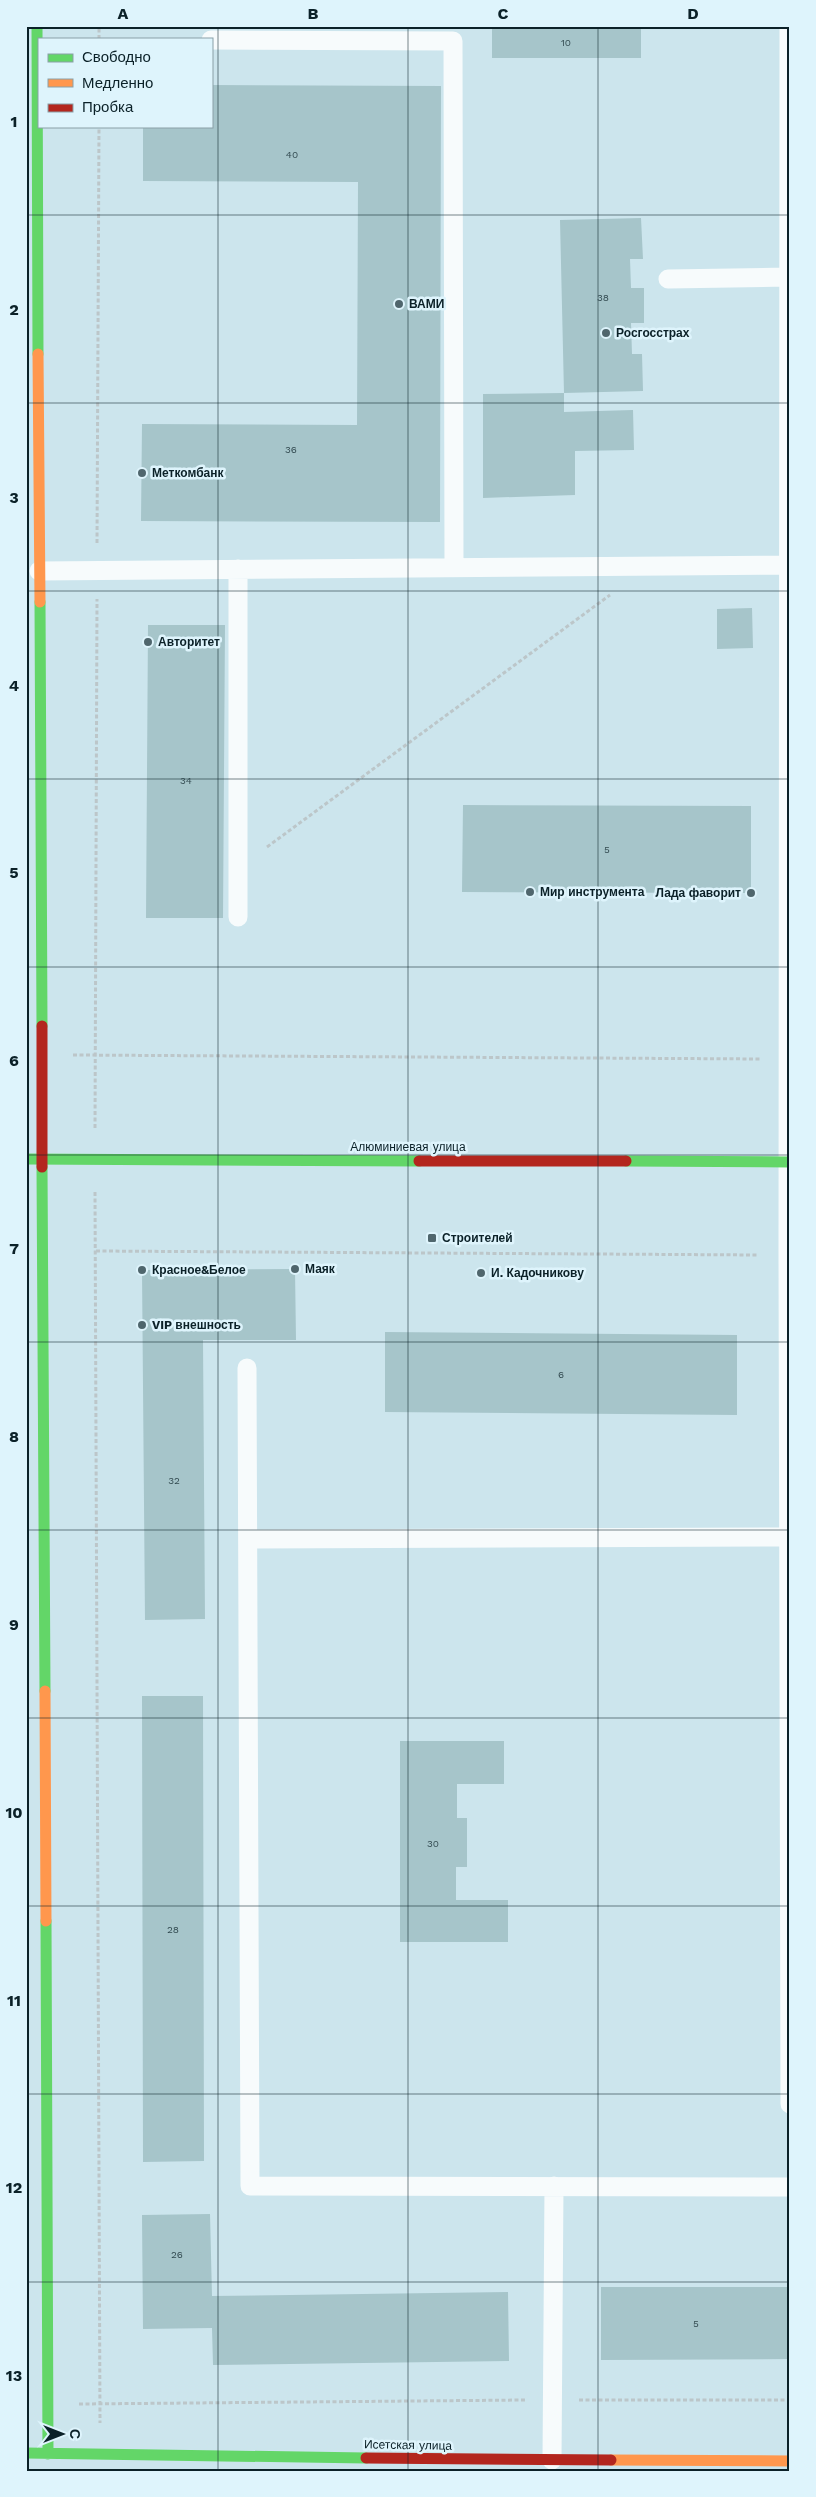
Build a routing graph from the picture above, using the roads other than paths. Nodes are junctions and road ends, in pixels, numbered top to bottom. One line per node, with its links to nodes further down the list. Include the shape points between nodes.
1 (789, 26): 4 (lane)
2 (212, 40): 7 (lane, via 453,41)
3 (38, 128): 9 (street)
4 (788, 277): 5 (lane); 6 (lane)
5 (668, 279)
6 (789, 565): 7 (lane); 13 (lane)
7 (454, 567): 8 (lane)
8 (238, 568): 9 (lane); 10 (lane)
9 (39, 570): 12 (street)
10 (238, 917)
11 (26, 1159): 12 (street, Алюминиевая улица)
12 (41, 1160): 13 (street, Алюминиевая улица); 21 (street)
13 (789, 1162): 15 (lane)
14 (247, 1368): 16 (lane)
15 (789, 1537): 16 (lane); 17 (lane)
16 (248, 1539): 18 (lane, via 250,2186)
17 (790, 2104)
18 (554, 2186): 19 (lane); 22 (lane)
19 (790, 2187)
20 (26, 2454): 21 (street, Исетская улица)
21 (48, 2454): 22 (street, Исетская улица)
22 (552, 2460): 23 (street, Исетская улица)
23 (790, 2461)

